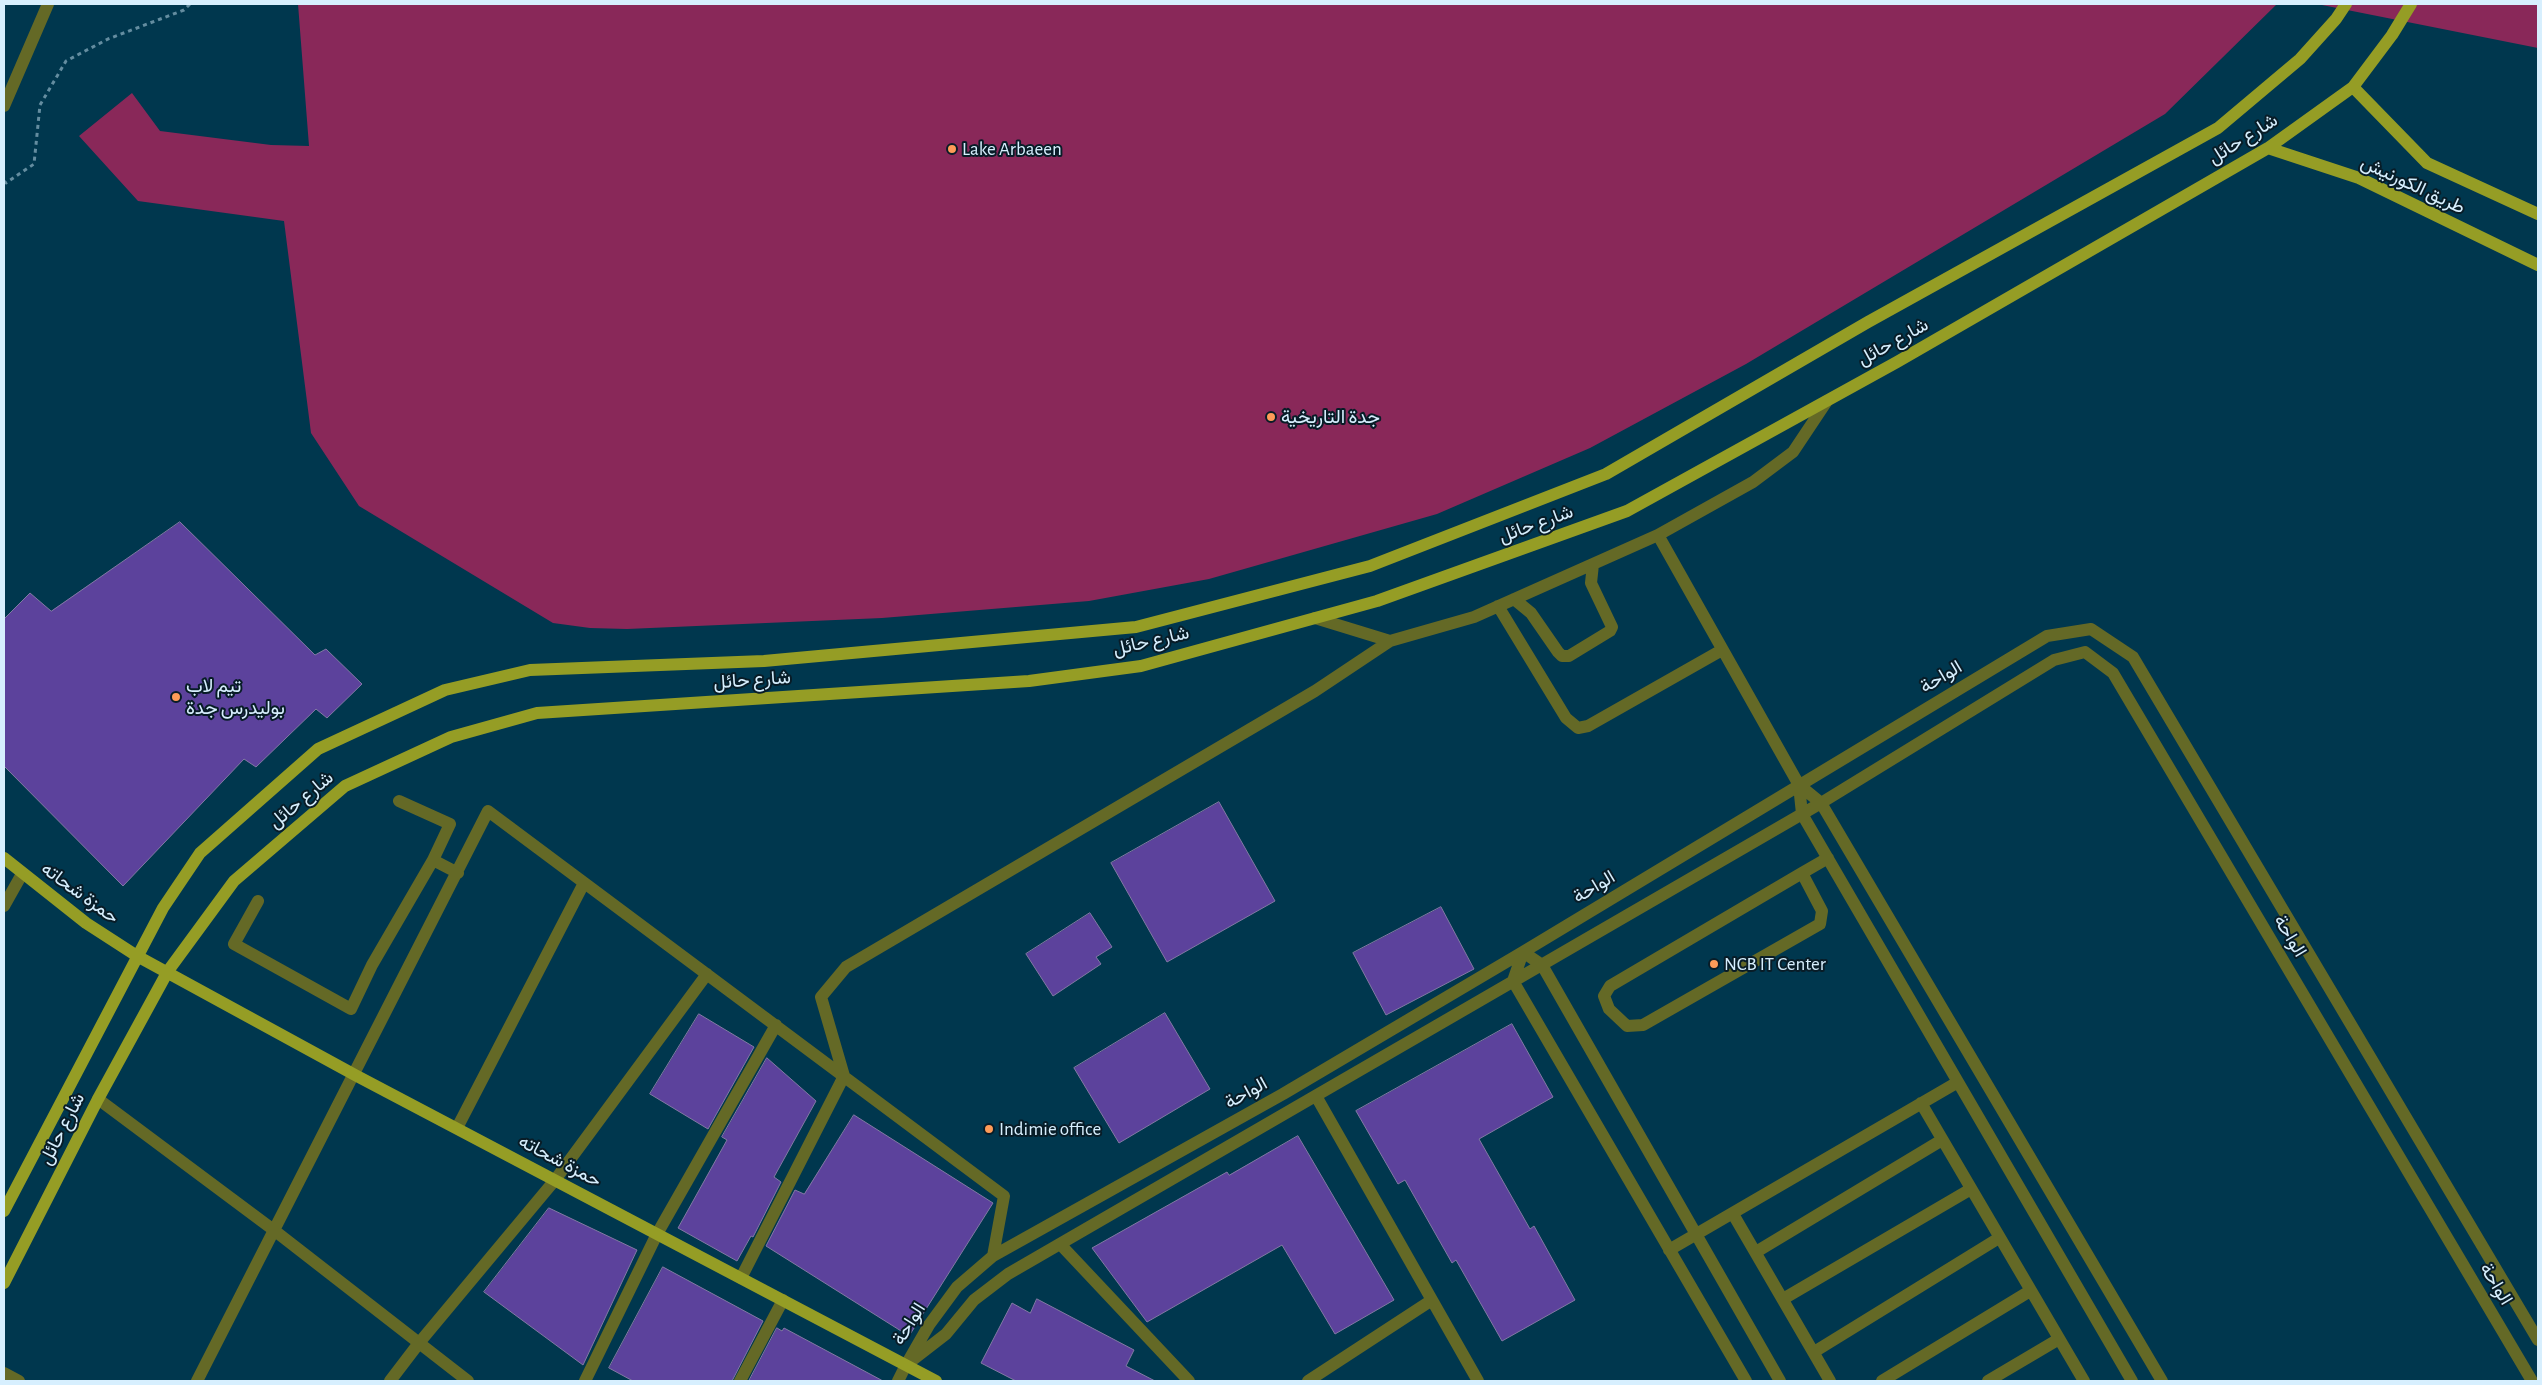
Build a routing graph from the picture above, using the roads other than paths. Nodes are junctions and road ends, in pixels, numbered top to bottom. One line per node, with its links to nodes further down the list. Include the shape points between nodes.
1 (48, 4): 5 (street)
2 (2346, 4): 31 (main road, شارع حائل, via 2300,59 2218,128 1868,322 1606,474 1370,566 1136,627 764,661 530,670 445,690 318,749 200,853 162,908)
3 (2411, 4): 4 (main road, شارع حائل)
4 (2353, 87): 6 (main road, شارع حائل); 7 (main road, طريق الكورنيش, via 2427,163)
5 (4, 106)
6 (2268, 148): 8 (main road, طريق الكورنيش, via 2358,178); 9 (main road, شارع حائل)
7 (2538, 214)
8 (2538, 265)
9 (1827, 401): 10 (street, via 1793,452 1753,482); 14 (main road, شارع حائل, via 1627,511 1377,601)
10 (1658, 535): 11 (street); 16 (street)
11 (1593, 564): 12 (street); 12 (street, via 1591,583 1612,627 1569,656 1558,652 1531,613)
12 (1514, 599): 13 (street)
13 (1498, 606): 15 (street, via 1474,617); 16 (street, via 1566,718 1578,728 1588,726)
14 (1315, 618): 15 (street); 33 (main road, شارع حائل, via 1140,666 1029,681 537,712 451,737 345,786 234,881)
15 (1390, 641): 38 (street, via 1315,691 846,968 821,996)
16 (1722, 650): 17 (street)
17 (1799, 785): 19 (street); 20 (street); 30 (street, الواحة); 64 (street, الواحة, via 2047,636 2091,630 2134,657)
18 (399, 801): 23 (street, via 450,824)
19 (1821, 803): 20 (street, الواحة); 87 (street); 88 (street, الواحة, via 2054,660 2085,652 2113,673)
20 (1802, 814): 22 (street); 32 (street, الواحة)
21 (4, 858): 26 (main road, حمزة شحاته)
22 (1828, 858): 25 (street); 39 (street)
23 (433, 860): 24 (street); 28 (street, via 372,965 350,1010 234,944)
24 (458, 873): 27 (street, via 488,812); 37 (street)
25 (1802, 873): 25 (street, via 1610,986 1604,996 1608,1009 1627,1026 1643,1025 1820,924 1822,911)
26 (22, 874): 29 (street); 31 (main road, حمزة شحاته, via 86,923)
27 (584, 883): 34 (street); 43 (street)
28 (258, 901)
29 (4, 906)
30 (1523, 952): 32 (street); 35 (street); 56 (street, الواحة, via 1283,1094)
31 (137, 956): 33 (main road, حمزة شحاته); 47 (main road, شارع حائل)
32 (1542, 965): 35 (street, الواحة); 51 (street)
33 (168, 971): 37 (main road, حمزة شحاته); 41 (main road, شارع حائل)
34 (707, 974): 36 (street); 45 (street)
35 (1514, 981): 40 (street, الواحة); 54 (street)
36 (776, 1025): 38 (street); 50 (street)
37 (355, 1075): 43 (main road, حمزة شحاته); 49 (street)
38 (844, 1076): 56 (street, via 1004,1196); 57 (street)
39 (1958, 1082): 42 (street); 86 (street)
40 (1316, 1096): 53 (street, الواحة); 62 (street)
41 (98, 1099): 49 (street); 58 (main road, شارع حائل)
42 (1921, 1103): 44 (street); 48 (street)
43 (457, 1128): 45 (main road, حمزة شحاته)
44 (1942, 1140): 46 (street); 55 (street)
45 (555, 1180): 50 (main road, حمزة شحاته); 65 (street)
46 (1971, 1189): 52 (street); 60 (street)
47 (4, 1211)
48 (1733, 1214): 51 (street); 55 (street)
49 (274, 1231): 65 (street); 70 (street)
50 (657, 1234): 57 (main road, حمزة شحاته); 73 (street)
51 (1696, 1235): 54 (street); 81 (street)
52 (1999, 1238): 59 (street); 66 (street)
53 (1060, 1244): 67 (street, الواحة, via 1008,1274 974,1300 946,1334); 77 (street)
54 (1669, 1250): 80 (street)
55 (1756, 1252): 60 (street)
56 (993, 1256): 67 (street, الواحة, via 957,1287 929,1325)
57 (741, 1278): 61 (main road, حمزة شحاته)
58 (4, 1283)
59 (2030, 1291): 63 (street); 83 (street)
60 (1783, 1299): 66 (street)
61 (783, 1300): 67 (main road, حمزة شحاته); 74 (street)
62 (1432, 1300): 78 (street); 79 (street)
63 (2059, 1339): 84 (street); 85 (street)
64 (2538, 1340)
65 (419, 1343): 71 (street); 72 (street)
66 (1814, 1352): 82 (street)
67 (906, 1365): 75 (street); 76 (main road, حمزة شحاته)
68 (4, 1374): 69 (street)
69 (19, 1381)
70 (197, 1381)
71 (390, 1381)
72 (468, 1381)
73 (585, 1381)
74 (740, 1381)
75 (898, 1381)
76 (936, 1381)
77 (1189, 1381)
78 (1308, 1381)
79 (1478, 1381)
80 (1746, 1381)
81 (1780, 1381)
82 (1830, 1381)
83 (1882, 1381)
84 (1988, 1381)
85 (2084, 1381)
86 (2132, 1381)
87 (2162, 1381)
88 (2532, 1381)

